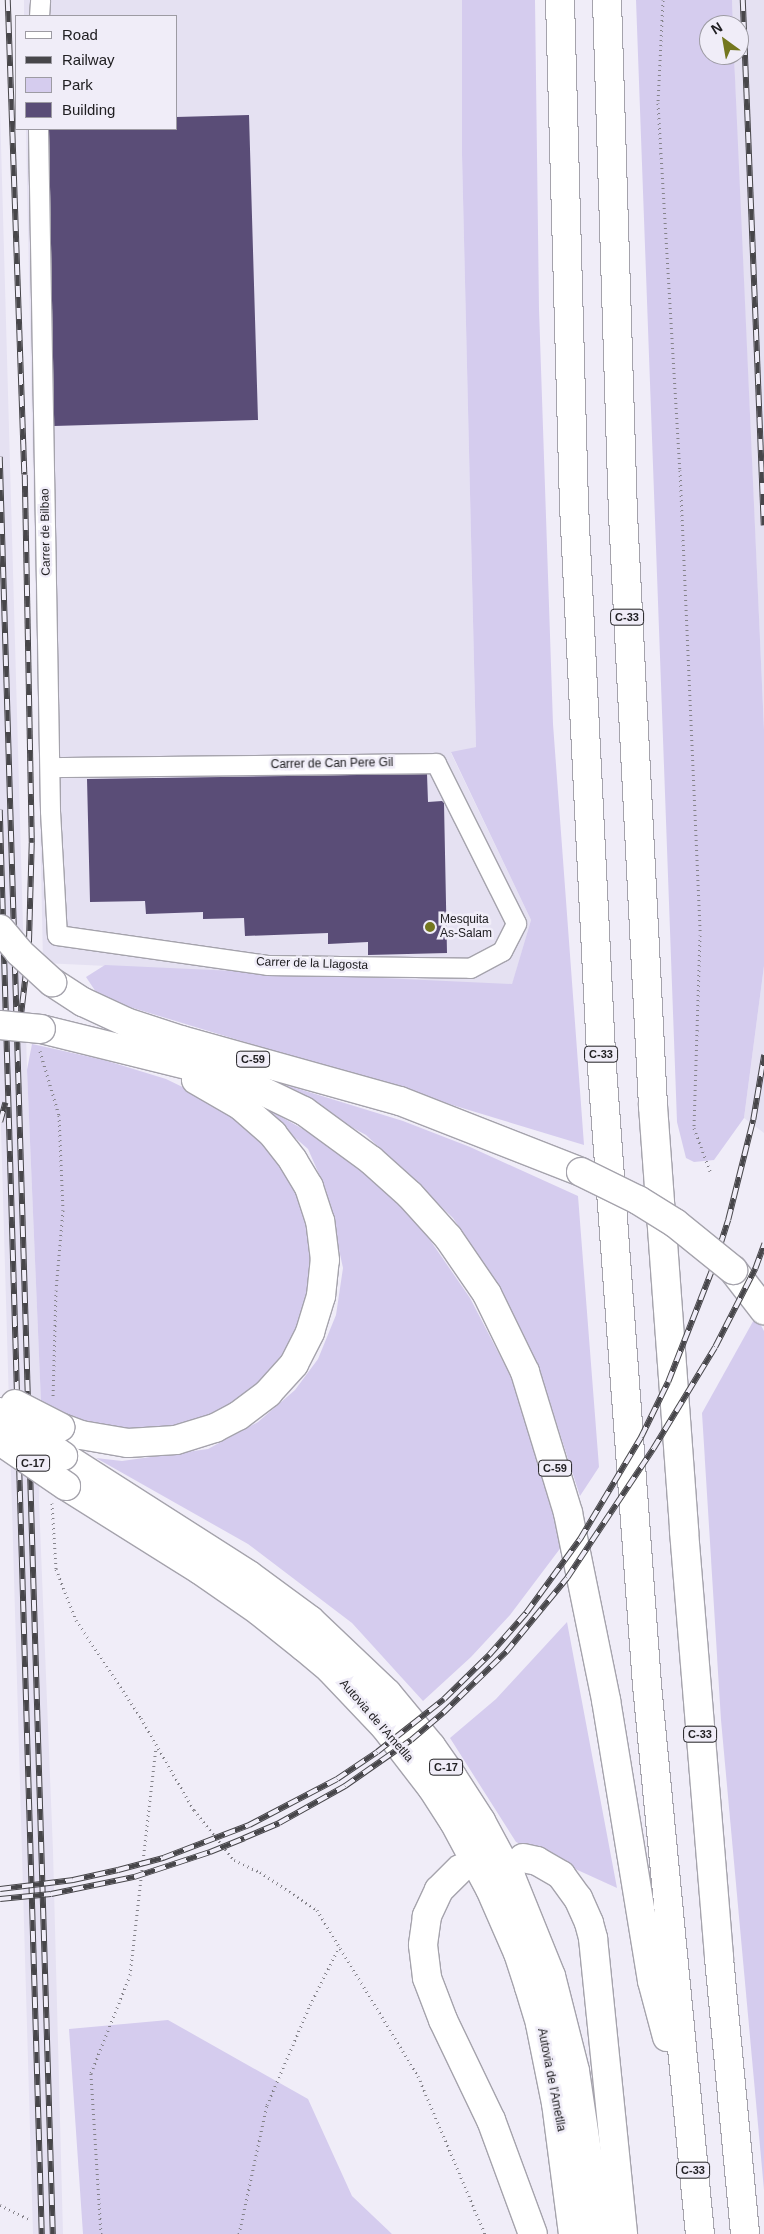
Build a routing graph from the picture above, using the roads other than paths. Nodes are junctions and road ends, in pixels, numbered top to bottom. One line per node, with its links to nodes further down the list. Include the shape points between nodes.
1 (40, 0): 4 (street)
2 (560, 0): 22 (highway, C-33, via 574,505 601,1054 647,1685)
3 (607, 0): 28 (highway, C-33, via 625,560 653,1106 718,1948)
4 (39, 15)
5 (38, 130): 6 (street, Carrer de Bilbao)
6 (50, 767): 7 (street, Carrer de Can Pere Gil, via 436,763); 9 (street, Carrer de Bilbao)
7 (516, 923): 9 (street, Carrer de la Llagosta, via 502,952 470,968 267,965)
8 (0, 929): 12 (highway, bridge, via 19,952 52,982 101,1012)
9 (57, 935)
10 (0, 1025): 11 (highway, C-59, bridge)
11 (39, 1035): 12 (highway, C-59); 13 (highway, C-59)
12 (181, 1040): 14 (highway, C-59, bridge, via 400,1101 581,1172 638,1200 674,1223 733,1270)
13 (111, 1046): 15 (highway, C-59, bridge, via 189,1076 225,1096 273,1134 293,1160 315,1202 324,1240 324,1277 310,1332 294,1364 268,1393 238,1416 195,1436 154,1443 103,1440 81,1435 57,1417 21,1408); 22 (highway, C-59, via 219,1073 278,1098 310,1116 371,1160 410,1195 448,1237 487,1294 525,1372 568,1514 611,1730 652,1981)
14 (764, 1310)
15 (0, 1394)
16 (0, 1412): 25 (highway, C-17, bridge, via 249,1575 310,1620 387,1693 431,1746 481,1821 511,1877 551,1976 578,2090)
17 (0, 1441): 19 (highway, Autovia de l'Ametlla / C-17, bridge)
18 (0, 1462): 19 (highway)
19 (60, 1494): 24 (highway, Autovia de l'Ametlla / C-17, via 161,1545 259,1611 331,1670 385,1727 432,1788 454,1822 503,1918 540,2024 560,2128)
20 (522, 1858): 26 (highway, via 537,1861 561,1876 578,1898 589,1923)
21 (460, 1869): 23 (highway, via 439,1890 427,1916 422,1945 427,1978 443,2020 494,2128)
22 (687, 2106): 27 (highway, C-33)
23 (533, 2234)
24 (573, 2234)
25 (596, 2234)
26 (623, 2234)
27 (700, 2234)
28 (746, 2234)

